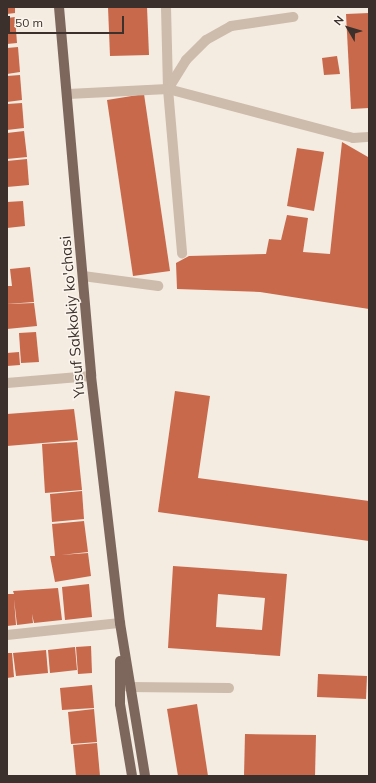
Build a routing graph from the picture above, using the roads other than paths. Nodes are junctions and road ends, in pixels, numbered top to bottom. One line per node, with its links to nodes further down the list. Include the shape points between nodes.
1 (59, 7): 5 (main road, Yusuf Sakkokiy ko'chasi)
2 (166, 7): 4 (street)
3 (293, 17): 4 (street, via 232,26 206,40 186,60)
4 (168, 89): 5 (street); 6 (street, via 353,138); 7 (street)
5 (68, 94): 8 (main road, Yusuf Sakkokiy ko'chasi)
6 (369, 137)
7 (182, 253)
8 (83, 276): 9 (street); 10 (main road, Yusuf Sakkokiy ko'chasi)
9 (158, 286)
10 (92, 376): 11 (street); 12 (main road, Yusuf Sakkokiy ko'chasi)
11 (7, 383)
12 (120, 623): 13 (street); 14 (main road, Yusuf Sakkokiy ko'chasi); 16 (main road, Yusuf Sakkokiy ko'chasi, via 120,704)
13 (7, 635)
14 (128, 687): 15 (street); 17 (main road, Yusuf Sakkokiy ko'chasi)
15 (229, 688)
16 (132, 776)
17 (145, 776)

